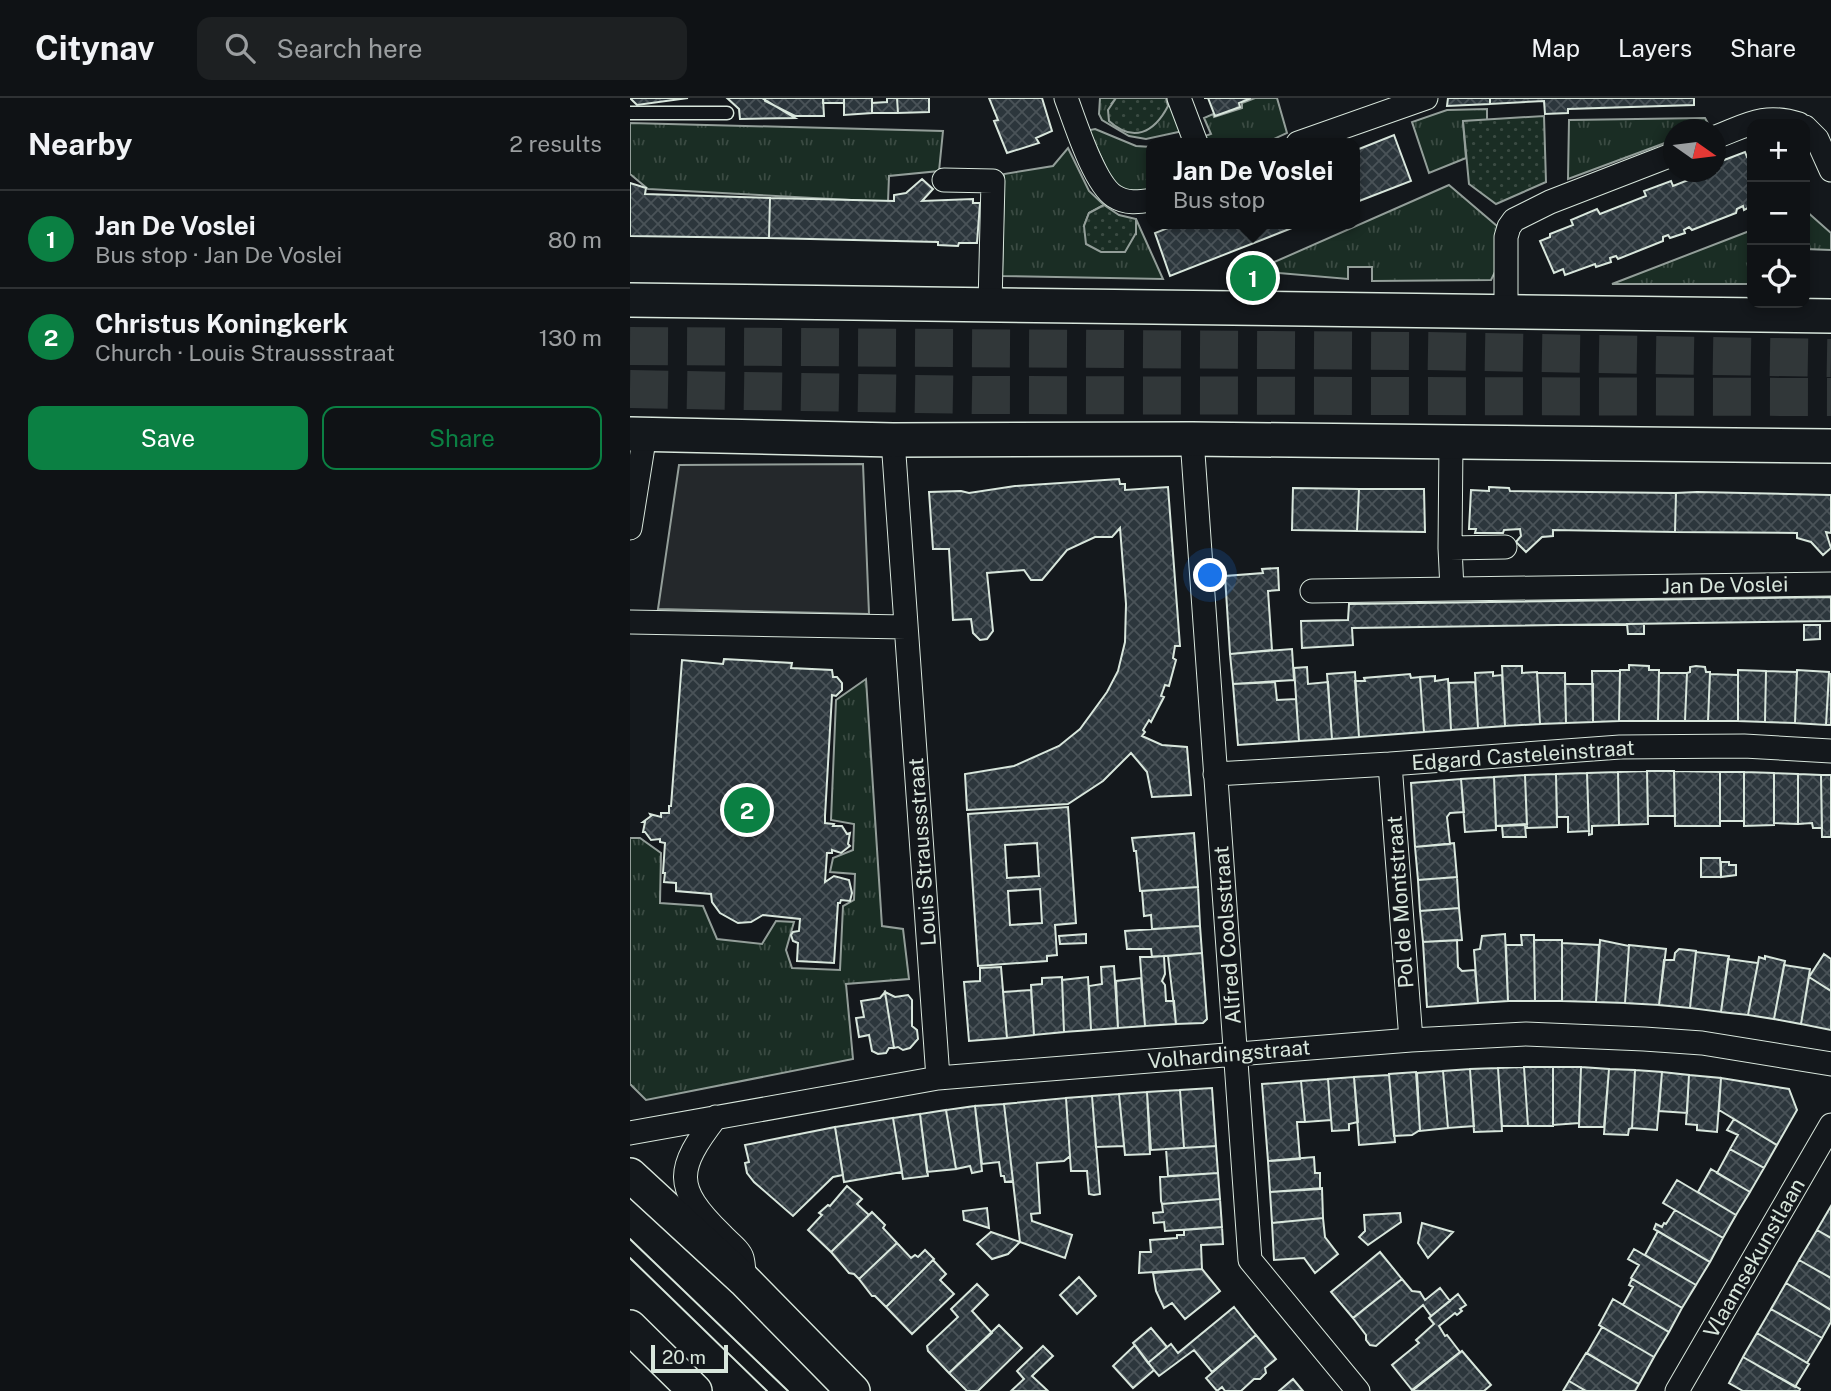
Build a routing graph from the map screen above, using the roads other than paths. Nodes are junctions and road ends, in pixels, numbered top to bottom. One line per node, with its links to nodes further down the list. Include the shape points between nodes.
1 (1066, 98): 14 (street, via 1091,162 1113,196 1130,202)
2 (1179, 98): 9 (street)
3 (1426, 98): 10 (street)
4 (630, 113): 5 (lane)
5 (727, 113)
6 (1747, 125): 8 (street)
7 (1810, 132): 12 (street)
8 (1726, 133)
9 (1194, 138)
10 (1312, 138)
11 (1663, 158): 17 (street, via 1514,220 1506,237)
12 (1831, 170)
13 (944, 180): 16 (street, via 993,181)
14 (1146, 201)
15 (630, 300): 16 (main road)
16 (990, 305): 17 (main road)
17 (1506, 312): 18 (main road)
18 (1831, 316)
19 (637, 434): 21 (main road); 24 (street)
20 (1192, 439): 21 (main road); 22 (main road); 34 (street, Alfred Coolsstraat)
21 (894, 440): 31 (street, Louis Straussstraat)
22 (1451, 442): 23 (main road); 26 (street)
23 (1831, 446)
24 (630, 528)
25 (1505, 547): 26 (street)
26 (1450, 548): 28 (street)
27 (1831, 584): 28 (street, Jan De Voslei)
28 (1452, 589): 29 (street, Jan De Voslei)
29 (1312, 591)
30 (630, 622): 31 (street)
31 (906, 627): 38 (street, Louis Straussstraat)
32 (1831, 751): 33 (street, Edgard Casteleinstraat, via 1620,747)
33 (1390, 764): 34 (street, Edgard Casteleinstraat); 35 (street, Pol de Montstraat)
34 (1215, 774): 36 (street, Alfred Coolsstraat)
35 (1411, 1040): 36 (street, Volhardingstraat); 37 (street, Volhardingstraat, via 1526,1034 1644,1039)
36 (1236, 1053): 38 (street, Volhardingstraat); 47 (street, Alfred Coolsstraat, via 1250,1260)
37 (1831, 1064)
38 (938, 1077): 39 (street, Volhardingstraat)
39 (716, 1118): 41 (street, Volhardingstraat); 43 (street, via 691,1154 685,1182 701,1215 742,1255)
40 (1831, 1125): 48 (street, Vlaamsekunstlaan)
41 (630, 1133)
42 (630, 1175): 43 (main road)
43 (744, 1280): 46 (main road)
44 (630, 1327): 45 (main road)
45 (695, 1391)
46 (853, 1391)
47 (1358, 1391)
48 (1678, 1391)

